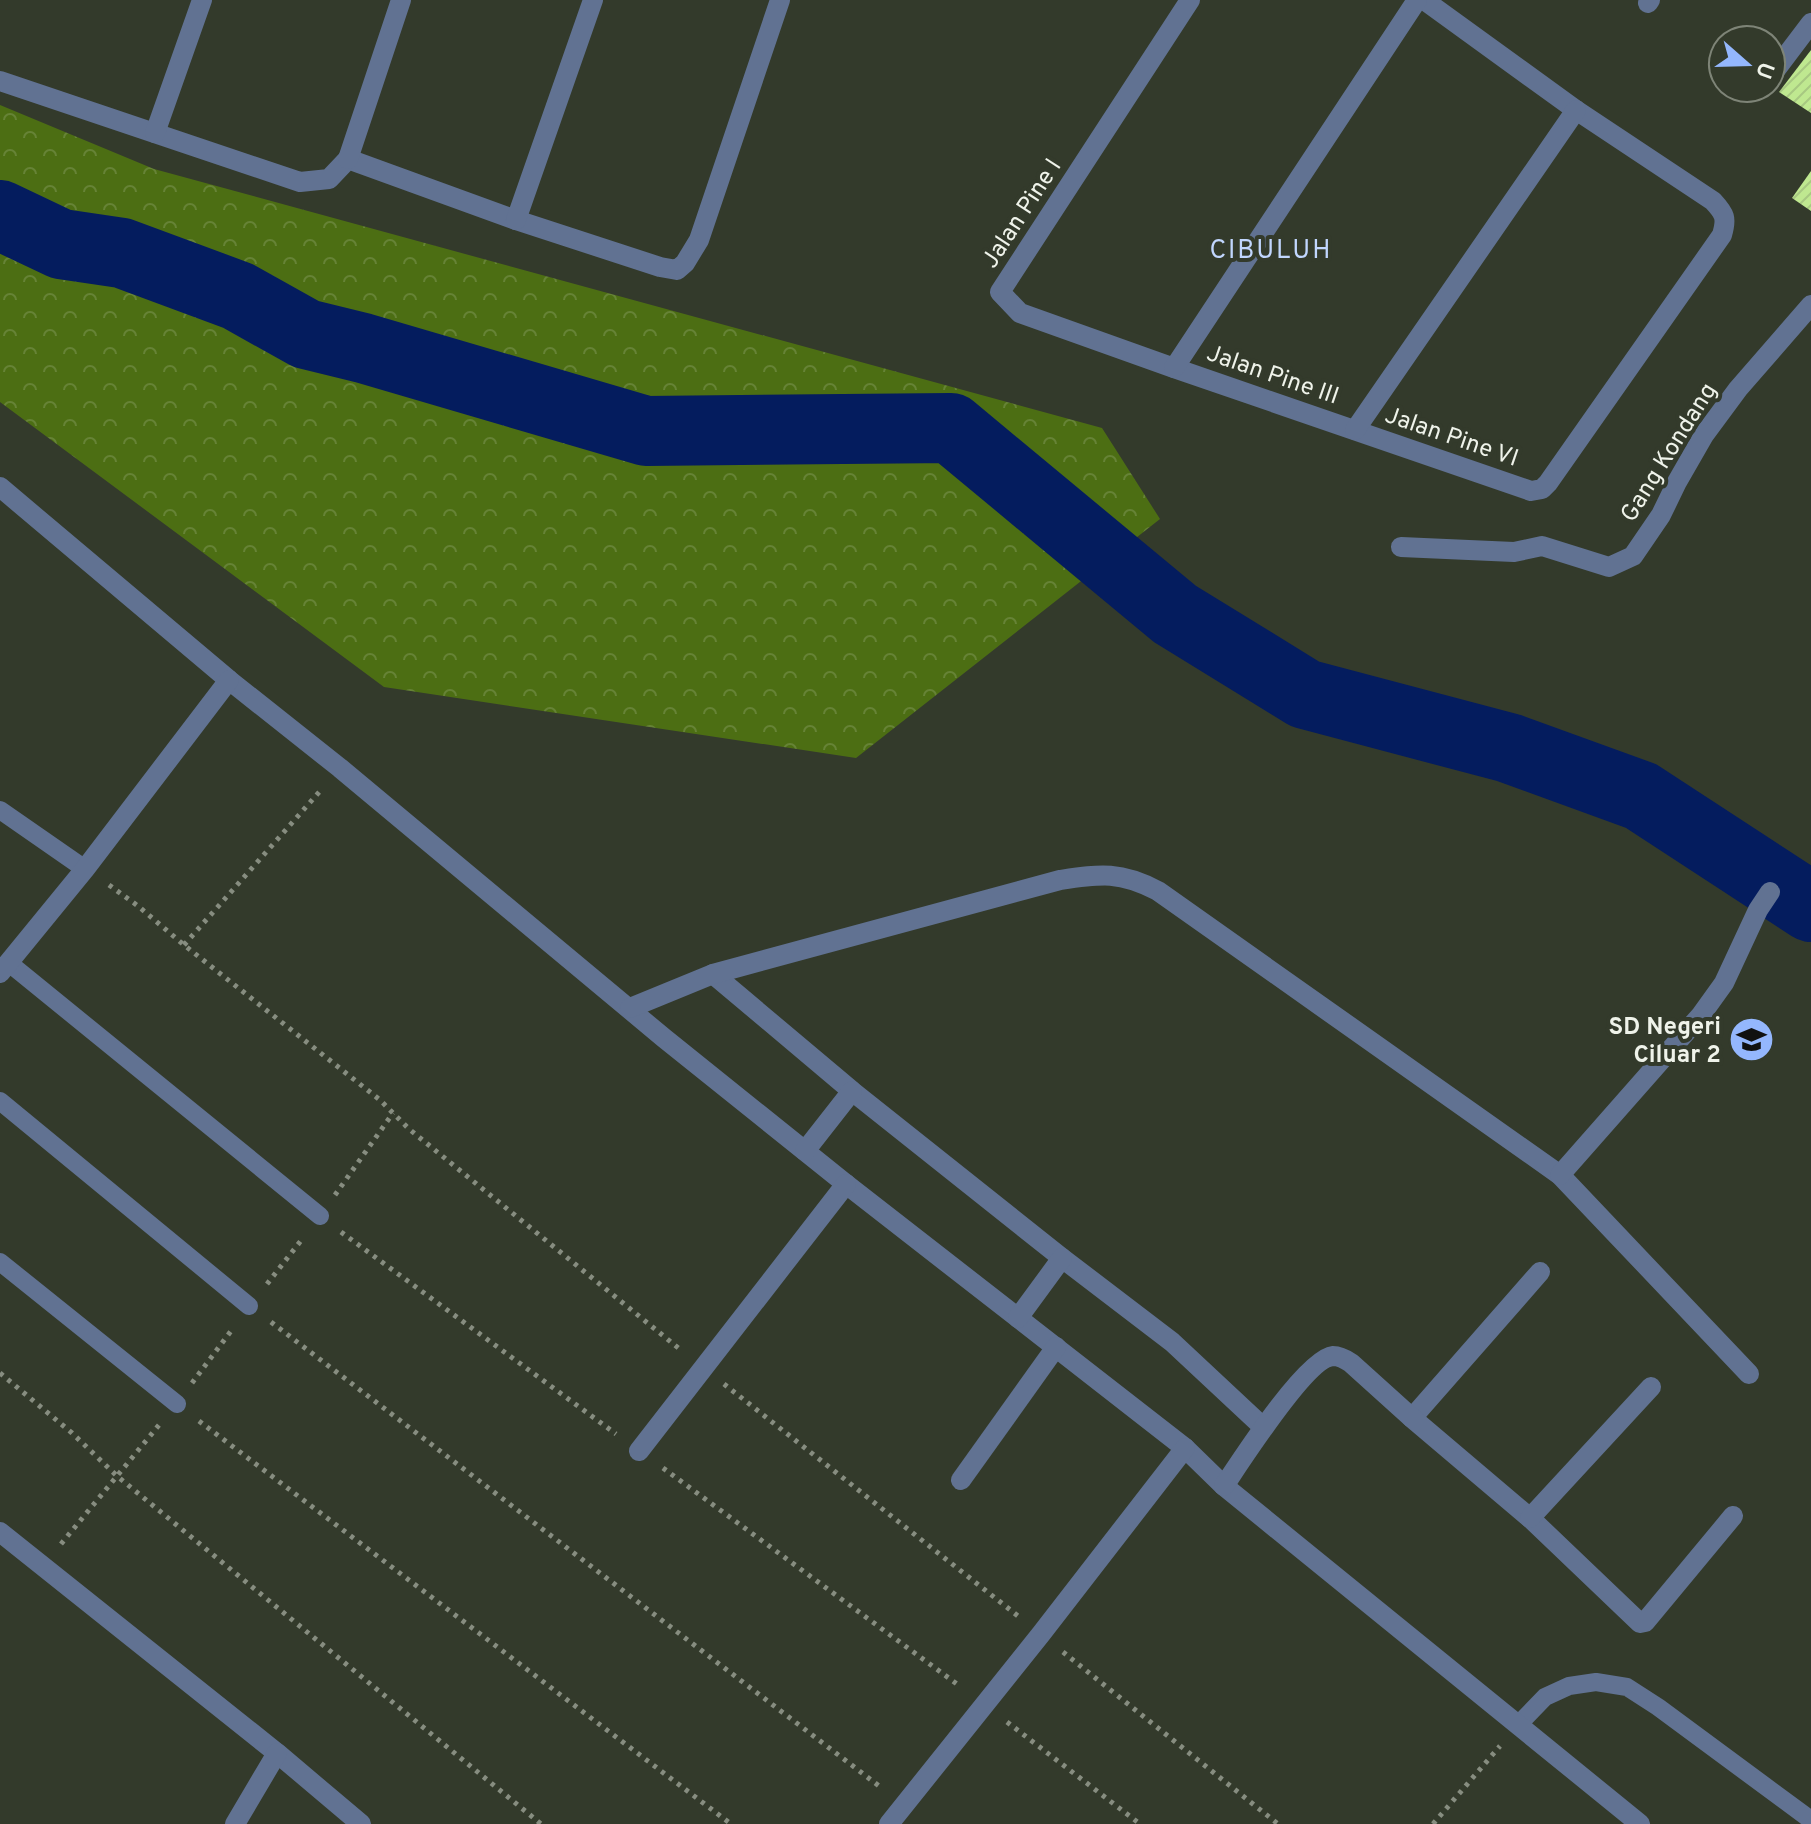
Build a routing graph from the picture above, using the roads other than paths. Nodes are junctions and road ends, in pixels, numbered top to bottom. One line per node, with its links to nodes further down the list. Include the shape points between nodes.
1 (202, 0): 12 (street)
2 (401, 0): 13 (street)
3 (593, 0): 14 (street)
4 (780, 0): 14 (street, via 699,240 677,270)
5 (1190, 0): 16 (street, Jalan Pine I, via 1000,292 1020,313)
6 (1417, 0): 16 (street)
7 (1424, 0): 11 (street)
8 (1811, 23): 9 (street)
9 (1787, 55)
10 (0, 81): 12 (street)
11 (1576, 110): 17 (street); 17 (street, Jalan Pine VI, via 1713,201 1726,221 1722,235 1542,489 1531,491)
12 (155, 133): 13 (street, via 300,182 329,179)
13 (348, 159): 14 (street)
14 (516, 220)
15 (1811, 305): 19 (street, Gang Kondang, via 1704,435 1633,556 1609,567 1542,546 1514,552)
16 (1174, 368): 17 (street, Jalan Pine III)
17 (1355, 430)
18 (0, 487): 20 (street)
19 (1401, 547)
20 (229, 680): 22 (street); 26 (street)
21 (0, 810): 22 (lane)
22 (85, 869): 24 (street)
23 (1770, 892): 30 (street, via 1724,983 1701,1015)
24 (4, 968): 32 (lane)
25 (713, 974): 26 (street); 27 (street); 30 (street, via 1060,880 1102,874 1136,879)
26 (630, 1008): 29 (street)
27 (852, 1091): 29 (street); 33 (street)
28 (0, 1101): 36 (lane)
29 (805, 1151): 31 (street)
30 (1560, 1175): 39 (street)
31 (846, 1184): 37 (street); 45 (street)
32 (320, 1216)
33 (1062, 1258): 37 (street); 43 (street, via 1172,1342)
34 (0, 1262): 41 (lane)
35 (1540, 1272): 42 (street)
36 (249, 1306)
37 (1018, 1318): 38 (street)
38 (1056, 1347): 44 (street); 46 (street)
39 (1749, 1374)
40 (1651, 1387): 49 (street)
41 (177, 1404)
42 (1412, 1418): 43 (street, via 1351,1363 1333,1356 1313,1368); 49 (street)
43 (1263, 1427): 47 (street)
44 (1185, 1448): 47 (street); 56 (street)
45 (639, 1451)
46 (961, 1480)
47 (1224, 1486): 51 (street)
48 (1733, 1516): 49 (street, via 1640,1623)
49 (1530, 1518)
50 (0, 1532): 52 (street)
51 (1518, 1725): 53 (lane, via 1545,1697 1569,1686 1596,1682 1627,1687); 57 (street)
52 (277, 1753): 54 (street); 55 (street)
53 (1811, 1820)
54 (235, 1824)
55 (360, 1824)
56 (889, 1824)
57 (1640, 1824)

